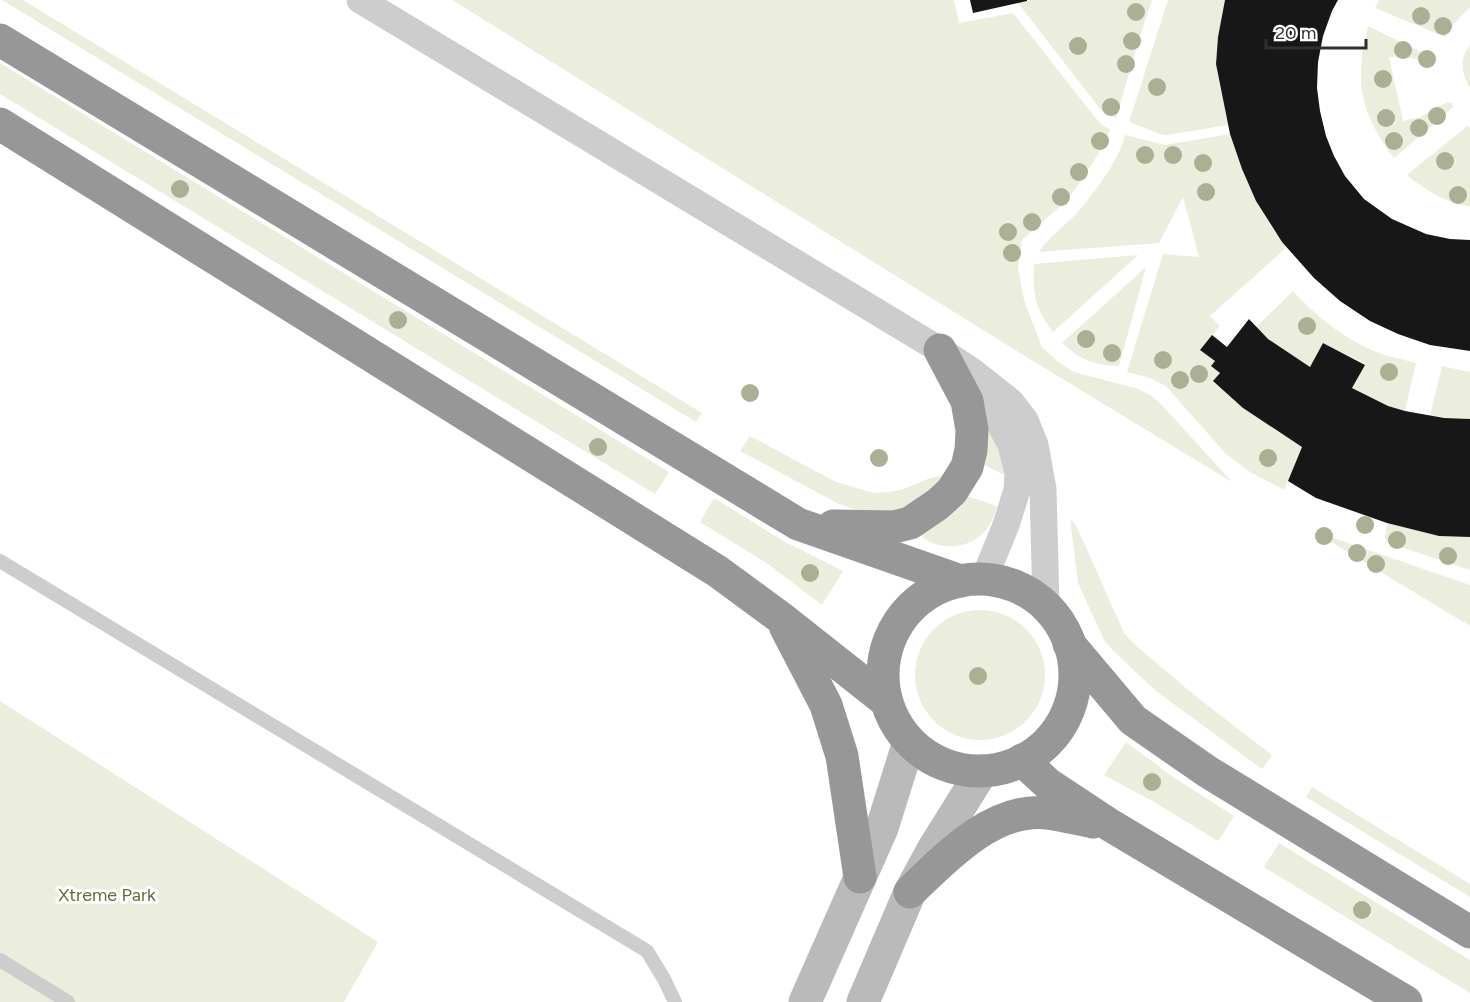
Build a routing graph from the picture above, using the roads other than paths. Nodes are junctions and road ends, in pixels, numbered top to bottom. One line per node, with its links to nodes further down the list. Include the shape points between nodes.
1 (360, 0): 4 (street)
2 (0, 40): 6 (highway)
3 (0, 124): 10 (highway, via 717,571)
4 (940, 350): 5 (street); 6 (highway, via 967,401 972,430 967,467 952,491 910,523 874,527)
5 (972, 371): 8 (street, via 1011,445 1018,472 1009,516); 9 (street, via 1011,402 1025,420 1035,445 1043,489)
6 (798, 524): 8 (highway)
7 (0, 561): 22 (lane, via 647,951)
8 (973, 580): 9 (highway, via 1007,583); 12 (highway, via 936,589 914,604 897,625 886,649 882,675)
9 (1046, 606): 11 (highway)
10 (782, 618): 12 (highway); 17 (highway, via 826,705 842,756)
11 (1070, 644): 14 (highway, via 1075,670 1072,698 1062,723 1045,745); 19 (highway, via 1133,720 1208,772)
12 (886, 702): 13 (highway)
13 (909, 742): 15 (highway, via 943,764); 17 (street, via 882,828)
14 (1022, 760): 15 (highway); 16 (highway, via 1048,784)
15 (982, 771): 18 (street)
16 (1110, 825): 18 (highway, via 1046,813 1016,815 980,831 949,854); 25 (highway)
17 (860, 877): 23 (street)
18 (910, 892): 24 (street)
19 (1470, 932)
20 (0, 960): 21 (lane)
21 (68, 1002)
22 (675, 1002)
23 (805, 1002)
24 (863, 1002)
25 (1406, 1002)

